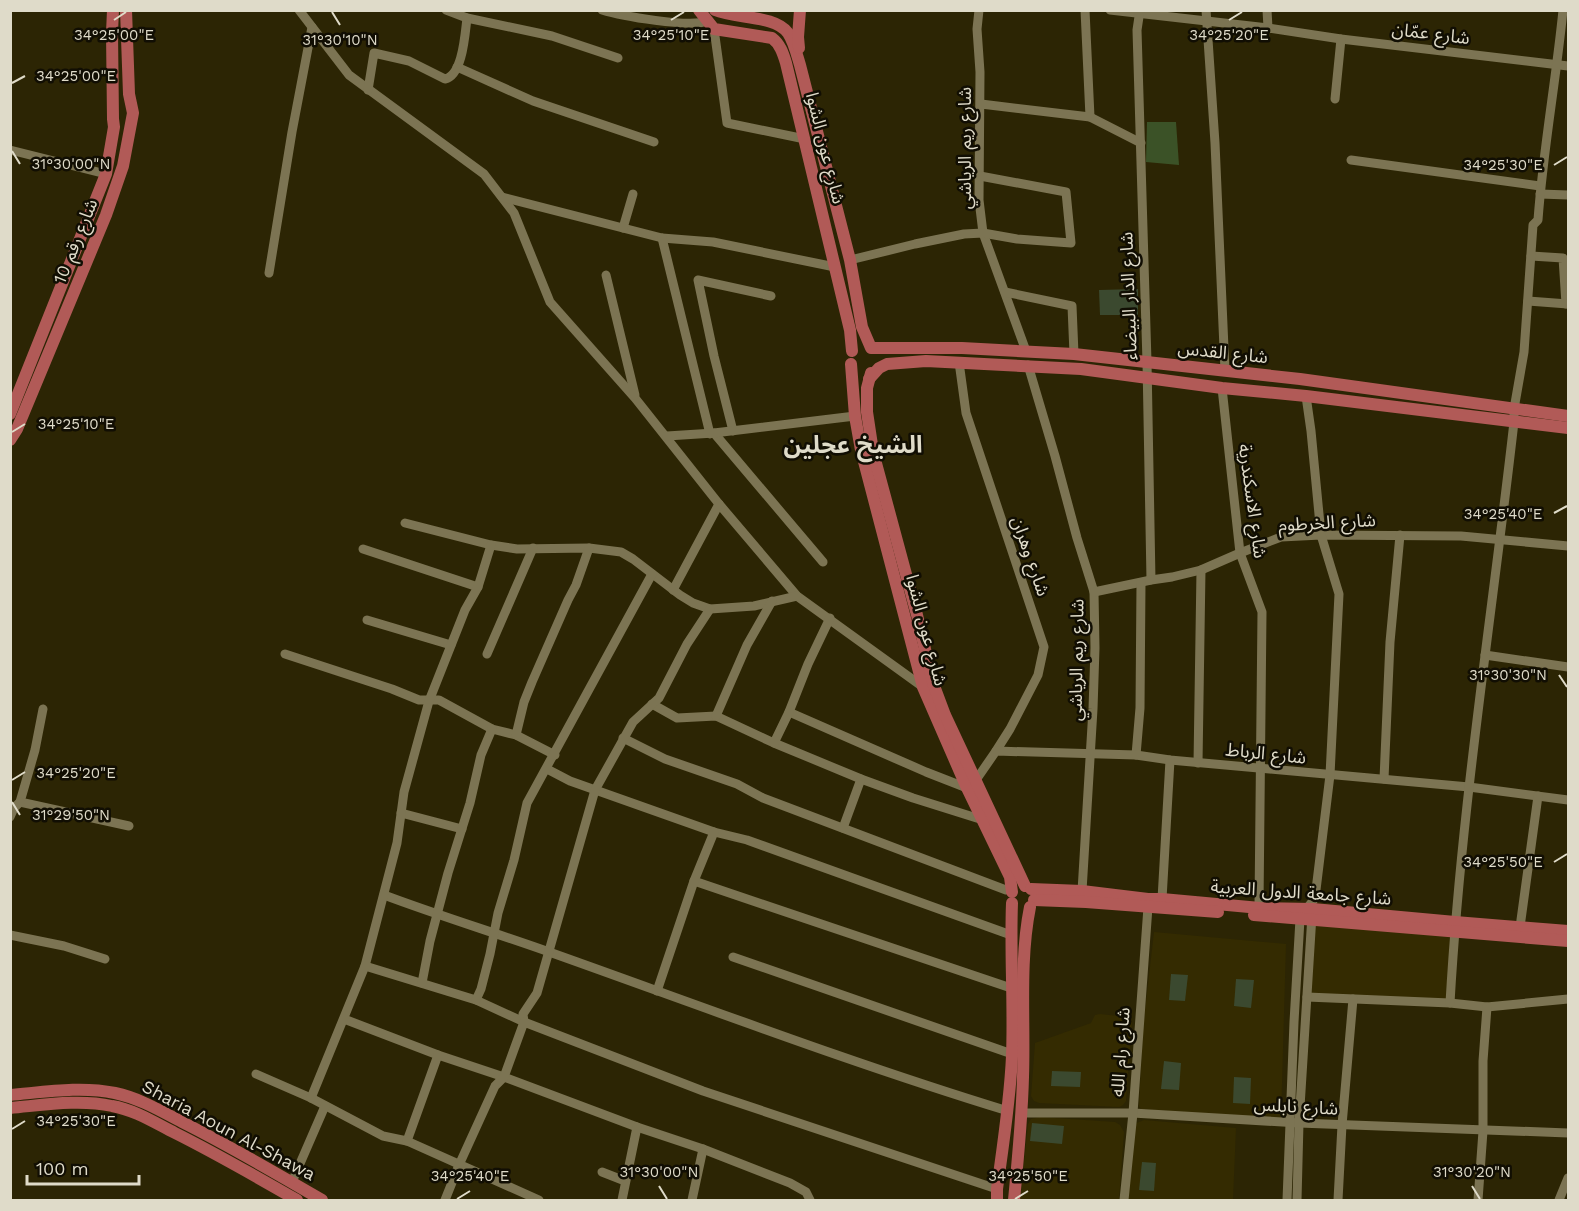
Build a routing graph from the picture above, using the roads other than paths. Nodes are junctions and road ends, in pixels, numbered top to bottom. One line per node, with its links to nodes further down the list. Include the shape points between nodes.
1 (113, 10): 37 (main road, شارع رقم 10, via 114,127)
2 (126, 10): 79 (main road, شارع رقم 10, via 133,113 123,166)
3 (299, 10): 20 (street)
4 (446, 10): 16 (street)
5 (602, 10): 19 (street)
6 (699, 10): 19 (main road)
7 (715, 10): 17 (main road, شارع عون الشوا)
8 (979, 10): 30 (street, شارع ريم الرياشي)
9 (1085, 10): 31 (street)
10 (1110, 10): 14 (street, شارع عمّان)
11 (1206, 10): 18 (street)
12 (1267, 10): 21 (street)
13 (1563, 10): 24 (street)
14 (1139, 12): 18 (street, شارع عمّان); 34 (street, شارع الدار البيضاء)
15 (800, 13): 17 (main road, شارع عون الشوا, via 792,21); 25 (main road, شارع عون الشوا)
16 (467, 18): 23 (street, via 552,36); 27 (street)
17 (774, 22): 25 (main road, شارع عون الشوا, via 791,38)
18 (1206, 22): 21 (street, شارع عمّان); 64 (street)
19 (710, 25): 32 (main road, شارع عون الشوا, via 778,42); 32 (street, via 727,123)
20 (312, 27): 28 (street, via 349,75); 49 (street)
21 (1268, 28): 22 (street, شارع عمّان)
22 (1341, 39): 24 (street, شارع عمّان); 29 (street)
23 (618, 58)
24 (1558, 64): 26 (street, شارع عمّان); 39 (street)
25 (800, 65): 47 (main road, شارع عون الشوا)
26 (1569, 66)
27 (457, 67): 28 (street, via 445,79 409,61 374,53); 33 (street, via 533,101)
28 (368, 90): 42 (street, via 484,174)
29 (1335, 99)
30 (981, 104): 31 (street); 38 (street, شارع ريم الرياشي)
31 (1090, 117): 34 (street)
32 (805, 139): 48 (main road, شارع عون الشوا)
33 (654, 142)
34 (1141, 142): 62 (street, شارع الدار البيضاء)
35 (10, 150): 37 (street)
36 (1351, 160): 39 (street)
37 (106, 174): 71 (main road, شارع رقم 10)
38 (980, 176): 44 (street, شارع ريم الرياشي); 44 (street, via 1066,192 1071,243)
39 (1540, 190): 41 (street); 46 (street)
40 (633, 194): 43 (street)
41 (1569, 195)
42 (502, 197): 43 (street); 69 (street, via 514,213 550,302)
43 (623, 228): 45 (street)
44 (983, 233): 47 (street); 51 (street, شارع ريم الرياشي)
45 (662, 238): 48 (street, via 713,242); 77 (street)
46 (1531, 256): 53 (street); 54 (street, via 1563,258)
47 (850, 260): 55 (main road, شارع عون الشوا)
48 (836, 267): 60 (main road, شارع عون الشوا)
49 (269, 273)
50 (606, 275): 69 (street)
51 (1005, 292): 58 (street, شارع ريم الرياشي); 59 (street, via 1072,306)
52 (771, 296): 76 (street, via 698,279)
53 (1528, 301): 54 (street); 70 (street)
54 (1567, 304)
55 (865, 333): 56 (main road, شارع عون الشوا); 57 (main road)
56 (871, 348): 57 (main road, شارع القدس); 60 (main road, via 858,346); 65 (main road, via 875,363)
57 (886, 349): 58 (main road, شارع القدس)
58 (1026, 351): 59 (main road, شارع القدس)
59 (1074, 354): 62 (main road, شارع القدس)
60 (852, 358): 65 (main road, via 857,370); 72 (main road, شارع عون الشوا)
61 (959, 362): 63 (main road, شارع القدس); 65 (main road, شارع القدس, via 887,364); 119 (street, شارع وهران, via 966,413 1044,647 1038,675)
62 (1147, 362): 64 (main road, شارع القدس); 66 (street, شارع الدار البيضاء)
63 (1028, 365): 66 (main road, شارع القدس); 98 (street, شارع ريم الرياشي)
64 (1225, 371): 70 (main road, شارع القدس)
65 (871, 373): 130 (main road, شارع عون الشوا, via 867,412 873,452 933,683)
66 (1147, 378): 67 (main road, شارع القدس); 94 (street, شارع الدار البيضاء)
67 (1222, 388): 68 (main road, شارع القدس); 90 (street, شارع الاسكندرية)
68 (1306, 396): 74 (main road, شارع القدس); 82 (street)
69 (635, 398): 78 (street)
70 (1514, 409): 73 (main road, شارع القدس); 74 (street)
71 (10, 414)
72 (855, 416): 76 (street); 109 (main road, شارع عون الشوا)
73 (1569, 416)
74 (1514, 422): 75 (main road, شارع القدس); 84 (street)
75 (1569, 428)
76 (733, 431): 77 (street)
77 (712, 434): 78 (street); 91 (street)
78 (666, 436): 80 (street)
79 (10, 440)
80 (719, 504): 97 (street); 99 (street)
81 (405, 523): 85 (street)
82 (1321, 535): 83 (street, شارع الخرطوم); 90 (street, شارع الخرطوم, via 1281,537); 127 (street, via 1339,594)
83 (1400, 535): 84 (street, شارع الخرطوم); 129 (street)
84 (1500, 540): 86 (street, شارع الخرطوم); 107 (street)
85 (491, 545): 87 (street); 96 (street)
86 (1569, 546)
87 (533, 548): 89 (street); 106 (street)
88 (363, 549): 96 (street)
89 (589, 549): 93 (street, via 621,552); 116 (street, via 524,702)
90 (1240, 553): 92 (street, شارع الخرطوم); 125 (street, شارع الاسكندرية, via 1262,612)
91 (823, 562)
92 (1201, 570): 94 (street, شارع الخرطوم); 124 (street)
93 (652, 574): 97 (street); 121 (street)
94 (1151, 580): 95 (street, شارع الخرطوم)
95 (1141, 583): 98 (street, شارع الخرطوم); 122 (street)
96 (478, 587): 104 (street)
97 (673, 590): 101 (street)
98 (1094, 592): 120 (street, شارع ريم الرياشي)
99 (797, 596): 100 (street); 102 (street)
100 (772, 602): 101 (street); 114 (street, via 747,645)
101 (710, 609): 111 (street)
102 (830, 618): 109 (street); 113 (street)
103 (367, 620): 104 (street)
104 (452, 645): 110 (street)
105 (285, 654): 110 (street, via 419,700)
106 (487, 654)
107 (1485, 655): 108 (street); 131 (street)
108 (1569, 667)
109 (923, 687): 130 (main road, شارع عون الشوا)
110 (429, 700): 115 (street, via 439,700); 136 (street)
111 (652, 704): 114 (street, via 677,718); 117 (street)
112 (43, 709): 135 (street)
113 (789, 712): 118 (street); 130 (street, via 916,768)
114 (716, 716): 118 (street)
115 (492, 729): 116 (street); 141 (street, via 481,755)
116 (516, 735): 121 (street)
117 (623, 738): 132 (street); 140 (street, via 665,759)
118 (774, 743): 128 (street)
119 (996, 751): 120 (street, شارع الرباط); 130 (street)
120 (1090, 754): 122 (street, شارع الرباط); 144 (street, شارع ريم الرياشي)
121 (555, 755): 126 (street)
122 (1136, 755): 123 (street, شارع الرباط)
123 (1170, 760): 124 (street, شارع الرباط); 148 (street)
124 (1198, 763): 125 (street, شارع الرباط)
125 (1261, 768): 127 (street, شارع الرباط); 149 (street, شارع الاسكندرية)
126 (547, 769): 132 (street); 156 (street, via 527,803)
127 (1330, 776): 129 (street, شارع الرباط); 151 (street)
128 (861, 779): 138 (street); 140 (street)
129 (1384, 779): 131 (street, شارع الرباط)
130 (971, 784): 138 (main road, شارع عون الشوا); 147 (main road, شارع عون الشوا)
131 (1469, 787): 133 (street, شارع الرباط); 153 (street)
132 (595, 790): 142 (street); 160 (street)
133 (1538, 796): 134 (street, شارع الرباط); 154 (street)
134 (1569, 800)
135 (20, 802): 137 (street); 139 (street)
136 (402, 813): 141 (street); 145 (street)
137 (10, 817)
138 (983, 820): 146 (main road, شارع عون الشوا, via 1010,877)
139 (129, 826)
140 (843, 828): 146 (street)
141 (462, 829): 152 (street)
142 (714, 832): 143 (street); 158 (street, via 747,840)
143 (694, 881): 165 (street); 166 (street)
144 (1082, 891): 147 (main road, شارع جامعة الدول العربية); 148 (main road, شارع جامعة الدول العربية)
145 (384, 895): 152 (street); 163 (street)
146 (1010, 895): 147 (main road, via 1017,887); 147 (main road, via 1018,908 1026,909); 158 (main road, شارع عون الشوا)
147 (1030, 895): 150 (main road, شارع جامعة الدول العربية); 184 (main road)
148 (1162, 899): 151 (main road, شارع جامعة الدول العربية)
149 (1260, 905)
150 (1148, 907): 151 (main road, شارع جامعة الدول العربية); 185 (street, شارع رام الله)
151 (1309, 911): 153 (main road, شارع جامعة الدول العربية); 167 (street); 186 (street)
152 (438, 916): 156 (street); 164 (street)
153 (1455, 926): 154 (main road, شارع جامعة الدول العربية); 159 (main road, شارع جامعة الدول العربية); 171 (street)
154 (1520, 927): 155 (main road, شارع جامعة الدول العربية)
155 (1569, 930)
156 (494, 934): 160 (street); 170 (street)
157 (10, 935): 162 (street)
158 (1011, 936): 165 (main road, شارع عون الشوا)
159 (1569, 940)
160 (549, 952): 166 (street); 174 (street, via 537,993 523,1014)
161 (733, 957): 175 (street)
162 (105, 959)
163 (365, 966): 164 (street); 173 (street)
164 (422, 983): 170 (street)
165 (1011, 988): 175 (main road, شارع عون الشوا)
166 (657, 991): 183 (street)
167 (1306, 997): 168 (street); 186 (street)
168 (1353, 999): 171 (street); 187 (street)
169 (1569, 999): 172 (street)
170 (476, 1000): 174 (street)
171 (1450, 1003): 172 (street)
172 (1487, 1006): 189 (street)
173 (344, 1019): 176 (street); 180 (street)
174 (524, 1022): 178 (street); 198 (street, via 703,1091)
175 (1012, 1054): 183 (main road, شارع عون الشوا)
176 (438, 1055): 178 (street); 191 (street)
177 (256, 1074): 180 (street)
178 (504, 1077): 188 (street); 193 (street, via 495,1086)
179 (10, 1095): 197 (main road, Sharia Aoun Al-Shawa, via 81,1089 127,1096)
180 (311, 1098): 181 (street)
181 (325, 1106): 191 (street, via 383,1136); 197 (street)
182 (10, 1108): 199 (main road, Sharia Aoun Al-Shawa, via 72,1102 136,1113)
183 (1008, 1111): 198 (main road, شارع عون الشوا)
184 (1021, 1113): 185 (street, شارع نابلس); 206 (main road)
185 (1132, 1113): 186 (street, شارع نابلس); 207 (street, شارع رام الله)
186 (1294, 1123): 187 (street, شارع نابلس); 208 (street); 209 (street)
187 (1342, 1125): 189 (street, شارع نابلس); 210 (street)
188 (637, 1127): 192 (street); 196 (street)
189 (1483, 1131): 190 (street, شارع نابلس); 211 (street)
190 (1569, 1133)
191 (407, 1141): 193 (street)
192 (703, 1149): 204 (street); 205 (street, via 790,1183 806,1192)
193 (459, 1165): 201 (street); 202 (street)
194 (602, 1172): 196 (street)
195 (1569, 1178): 212 (street)
196 (625, 1181): 203 (street)
197 (292, 1182): 200 (main road, Sharia Aoun Al-Shawa)
198 (997, 1195)
199 (297, 1200)
200 (322, 1200)
201 (445, 1200)
202 (539, 1200)
203 (622, 1200)
204 (692, 1200)
205 (810, 1200)
206 (1014, 1200)
207 (1124, 1200)
208 (1287, 1200)
209 (1296, 1200)
210 (1338, 1200)
211 (1478, 1200)
212 (1559, 1200)

